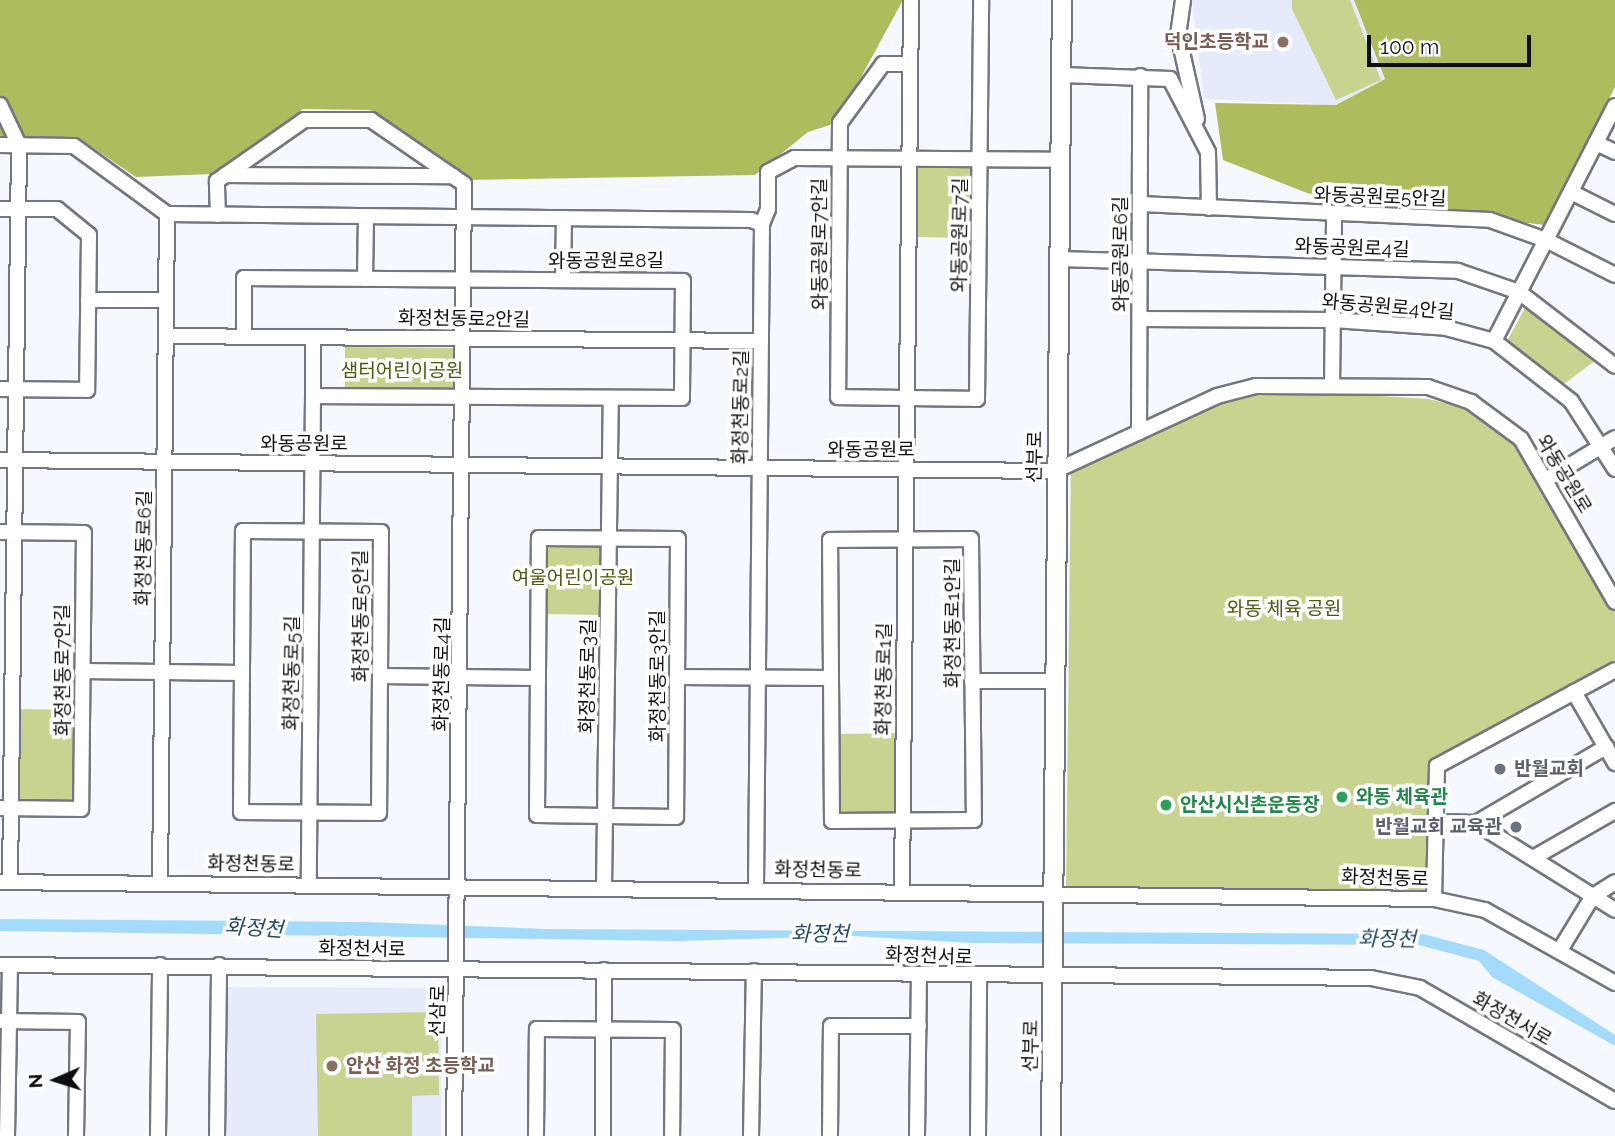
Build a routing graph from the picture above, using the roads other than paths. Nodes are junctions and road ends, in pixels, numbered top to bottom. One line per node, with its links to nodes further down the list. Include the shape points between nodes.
1 (911, 0): 5 (street)
2 (981, 0): 17 (street, 와동공원로7길)
3 (1062, 0): 6 (main road, 선부로)
4 (1183, 0): 10 (street, via 1178,34)
5 (910, 64): 15 (street, 와동공원로7안길, via 883,64 840,123); 16 (street)
6 (1062, 75): 7 (street); 18 (main road, 선부로)
7 (1140, 76): 10 (street, via 1170,79); 22 (street, 와동공원로6길)
8 (0, 105): 13 (street)
9 (1615, 106): 11 (street)
10 (1202, 141): 23 (street, via 1208,152)
11 (1596, 143): 14 (street); 21 (street)
12 (0, 145): 13 (street)
13 (19, 145): 25 (street); 27 (street, via 74,146)
14 (1615, 152)
15 (840, 156): 16 (street); 33 (street, 화정천동로2길, via 794,158 768,172 768,209); 61 (street, 와동공원로7안길, via 838,397)
16 (909, 157): 17 (street); 61 (street)
17 (980, 159): 18 (street); 61 (street, 와동공원로7길, via 977,399)
18 (1059, 160): 35 (main road, 선부로)
19 (225, 175): 20 (street); 20 (street, via 303,120 371,120); 28 (street, via 218,181)
20 (453, 176): 31 (street, via 464,184)
21 (1571, 192): 26 (street); 34 (street)
22 (1140, 204): 23 (street, 와동공원로5안길); 36 (street, 와동공원로6길)
23 (1209, 208): 29 (street, 와동공원로5안길)
24 (0, 209): 25 (street)
25 (18, 209): 43 (street, via 57,209 89,236); 57 (street)
26 (1615, 214)
27 (167, 215): 28 (street); 44 (street, 화정천동로6길)
28 (218, 215): 30 (street)
29 (1334, 215): 34 (street, 와동공원로5안길, via 1490,220); 37 (street)
30 (366, 216): 31 (street); 39 (street)
31 (466, 217): 32 (street); 40 (street, 화정천동로4길)
32 (564, 218): 33 (street, via 751,220); 41 (street)
33 (762, 224): 52 (street, 화정천동로2길)
34 (1546, 240): 38 (street, 와동공원로5안길); 42 (street)
35 (1059, 259): 36 (street, 와동공원로4길); 73 (main road, 선부로)
36 (1140, 262): 37 (street, 와동공원로4길); 45 (street, 와동공원로6길)
37 (1334, 267): 42 (street, 와동공원로4길, via 1458,271); 46 (street)
38 (1615, 275)
39 (365, 279): 40 (street, 와동공원로8길); 48 (street, 와동공원로8길, via 244,278)
40 (465, 279): 41 (street, 와동공원로8길); 50 (street, 화정천동로4길)
41 (563, 280): 51 (street, 와동공원로8길, via 683,281)
42 (1519, 292): 53 (street); 54 (street, 와동공원로4길)
43 (88, 300): 44 (street); 57 (street, via 87,390)
44 (166, 300): 47 (street, 화정천동로6길)
45 (1140, 319): 46 (street, 와동공원로4안길); 62 (street, 와동공원로6길)
46 (1333, 320): 53 (street, 와동공원로4안길, via 1446,328); 55 (street)
47 (166, 336): 48 (street, 화정천동로2안길); 66 (street, 화정천동로6길)
48 (244, 337): 49 (street, 화정천동로2안길)
49 (313, 337): 50 (street, 화정천동로2안길); 58 (street)
50 (464, 338): 51 (street, 화정천동로2안길); 59 (street, 화정천동로4길)
51 (682, 340): 52 (street, 화정천동로2안길); 60 (street, 와동공원로8길, via 682,398)
52 (761, 341): 70 (street, 화정천동로2길)
53 (1494, 341): 63 (street, 와동공원로4안길, via 1571,401)
54 (1615, 366)
55 (1332, 386): 62 (street, 와동공원로, via 1256,386 1217,396); 74 (street, 와동공원로, via 1428,387 1471,402 1521,439)
56 (0, 388): 57 (street)
57 (16, 389): 65 (street)
58 (313, 396): 59 (street, 와동공원로8길); 67 (street)
59 (464, 397): 60 (street, 와동공원로8길); 68 (street, 화정천동로4길)
60 (611, 398): 69 (street, 화정천동로3길)
61 (906, 398): 71 (street)
62 (1139, 432): 73 (street, 와동공원로)
63 (1609, 442): 72 (street, 와동공원로4안길); 74 (street)
64 (0, 460): 65 (street, 와동공원로)
65 (15, 460): 66 (street, 와동공원로); 76 (street)
66 (164, 461): 67 (street, 와동공원로); 82 (street, 화정천동로6길)
67 (313, 463): 68 (street, 와동공원로); 75 (street, 화정천동로5길)
68 (463, 463): 69 (street, 와동공원로); 85 (street, 화정천동로4길)
69 (610, 467): 70 (street, 와동공원로); 77 (street, 화정천동로3길)
70 (760, 468): 71 (street, 와동공원로); 89 (street, 화정천동로2길)
71 (905, 469): 73 (street, 와동공원로); 78 (street, 화정천동로1길)
72 (1615, 469)
73 (1055, 471): 91 (main road, 선부로)
74 (1547, 478): 79 (street, 와동공원로)
75 (312, 531): 83 (street, 화정천동로5안길, via 243,531); 84 (street, 화정천동로5안길, via 381,532); 97 (street, 화정천동로5길)
76 (7, 532): 81 (street, 화정천동로7안길, via 84,533); 95 (street)
77 (609, 538): 86 (street, 화정천동로3안길, via 678,539); 87 (street, 화정천동로3안길, via 539,538); 98 (street, 화정천동로3길)
78 (905, 539): 88 (street, 화정천동로1안길, via 830,540); 90 (street, 화정천동로1안길, via 971,539); 99 (street, 화정천동로1길)
79 (1615, 602)
80 (1615, 670): 92 (street)
81 (82, 671): 82 (street); 95 (street, 화정천동로7안길, via 81,809)
82 (162, 672): 83 (street); 104 (street, 화정천동로6길)
83 (242, 673): 97 (street, 화정천동로5안길, via 241,812)
84 (380, 676): 85 (street); 97 (street, 화정천동로5안길, via 379,813)
85 (461, 677): 87 (street); 107 (street, 화정천동로4길)
86 (677, 677): 89 (street); 98 (street, 화정천동로3안길, via 676,817)
87 (538, 678): 98 (street, 화정천동로3안길, via 537,815)
88 (831, 678): 89 (street); 99 (street, 화정천동로1안길, via 832,821)
89 (758, 679): 109 (street, 화정천동로2길)
90 (972, 681): 91 (street); 99 (street, 화정천동로1안길, via 974,820)
91 (1055, 681): 111 (main road, 선부로)
92 (1574, 692): 93 (street); 100 (street, via 1437,766)
93 (1606, 747): 94 (street); 101 (street)
94 (1615, 763)
95 (6, 808): 103 (street)
96 (1615, 811): 102 (street)
97 (310, 812): 106 (street, 화정천동로5길)
98 (605, 816): 108 (street, 화정천동로3길)
99 (902, 820): 110 (street, 화정천동로1길)
100 (1435, 822): 101 (street); 113 (street)
101 (1476, 823): 102 (street)
102 (1533, 858): 112 (street)
103 (5, 882): 104 (street, 화정천동로)
104 (160, 882): 106 (street, 화정천동로)
105 (1615, 882): 112 (street)
106 (309, 884): 107 (street, 화정천동로)
107 (459, 885): 108 (street, 화정천동로); 114 (street, 화정천동로4길)
108 (604, 887): 109 (street, 화정천동로)
109 (756, 888): 110 (street, 화정천동로)
110 (902, 890): 111 (street, 화정천동로)
111 (1054, 892): 113 (street, 화정천동로); 125 (main road, 선부로)
112 (1593, 896): 115 (street); 116 (street)
113 (1434, 899): 116 (street, 화정천동로, via 1485,910)
114 (458, 907): 120 (street, 선삼로)
115 (1615, 910)
116 (1560, 950): 126 (street, 화정천동로)
117 (5, 965): 118 (street, 화정천서로); 127 (street)
118 (160, 965): 119 (street, 화정천서로); 133 (street)
119 (219, 965): 120 (street, 화정천서로); 134 (street)
120 (458, 970): 121 (street, 화정천서로); 135 (street, 선삼로)
121 (604, 970): 122 (street, 화정천서로); 129 (street)
122 (754, 971): 123 (street, 화정천서로); 139 (street)
123 (919, 974): 124 (street, 화정천서로); 128 (street)
124 (979, 976): 125 (street, 화정천서로); 142 (street)
125 (1053, 978): 130 (street, 화정천서로, via 1371,978 1400,982 1420,988); 143 (main road, 선부로)
126 (1615, 984)
127 (5, 1021): 131 (street); 132 (street, via 78,1022)
128 (919, 1026): 140 (street, via 831,1026); 141 (street)
129 (604, 1030): 136 (street, via 537,1029); 137 (street); 138 (street, via 673,1030)
130 (1615, 1101)
131 (7, 1136)
132 (76, 1136)
133 (158, 1136)
134 (217, 1136)
135 (454, 1136)
136 (536, 1136)
137 (603, 1136)
138 (672, 1136)
139 (751, 1136)
140 (830, 1136)
141 (917, 1136)
142 (978, 1136)
143 (1051, 1136)

